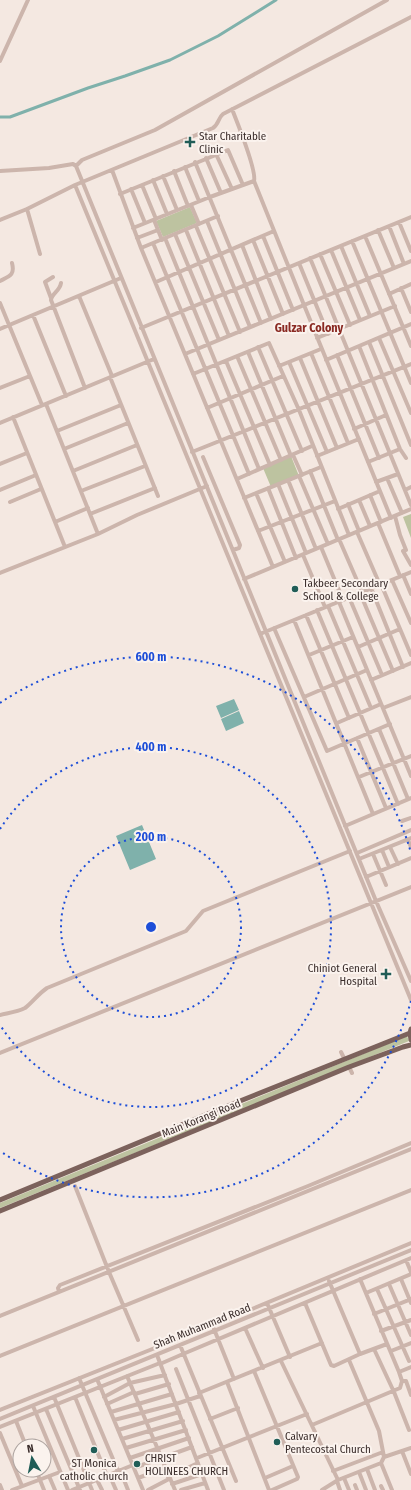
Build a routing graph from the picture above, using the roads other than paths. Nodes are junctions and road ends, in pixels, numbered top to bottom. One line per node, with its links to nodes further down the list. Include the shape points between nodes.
1 (28, 0): 4 (street)
2 (387, 0): 9 (street, via 155,130 82,160)
3 (411, 17): 5 (street)
4 (0, 61)
5 (232, 109): 11 (street, via 223,114 213,128); 16 (street, via 247,147 255,174)
6 (216, 154): 7 (street); 20 (street, via 228,150); 22 (street)
7 (206, 158): 8 (street); 23 (street)
8 (195, 162): 10 (street); 25 (street)
9 (76, 166): 12 (street, via 73,164); 17 (street)
10 (185, 167): 13 (street); 26 (street)
11 (112, 170): 17 (street); 24 (street)
12 (0, 171)
13 (174, 171): 14 (street); 27 (street)
14 (163, 176): 15 (street); 29 (street)
15 (153, 180): 18 (street); 30 (street)
16 (254, 181): 20 (street); 44 (street)
17 (82, 182): 19 (street); 78 (street)
18 (142, 184): 21 (street); 34 (street)
19 (75, 185): 28 (street); 81 (street)
20 (242, 185): 22 (street)
21 (131, 189): 24 (street); 37 (street)
22 (232, 189): 23 (street)
23 (221, 193): 25 (street)
24 (120, 194): 40 (street)
25 (210, 197): 26 (street); 31 (street)
26 (199, 202): 27 (street)
27 (189, 205): 29 (street); 38 (street)
28 (26, 209): 33 (street); 59 (street)
29 (178, 210): 30 (street)
30 (167, 214): 34 (street)
31 (218, 216): 35 (street); 56 (street)
32 (411, 218): 36 (street)
33 (0, 220)
34 (155, 220): 37 (street); 41 (street)
35 (207, 221): 38 (street); 60 (street)
36 (399, 222): 39 (street); 58 (street)
37 (146, 224): 40 (street)
38 (197, 225): 42 (street); 63 (street)
39 (389, 226): 43 (street); 68 (street)
40 (133, 228): 48 (street)
41 (158, 230): 48 (street); 49 (street)
42 (186, 230): 45 (street); 66 (street)
43 (378, 230): 47 (street); 71 (street)
44 (274, 231): 46 (street); 69 (street)
45 (175, 234): 49 (street); 70 (street)
46 (263, 236): 50 (street); 73 (street)
47 (365, 236): 51 (street); 74 (street)
48 (137, 238): 55 (street)
49 (163, 239): 52 (street); 72 (street)
50 (253, 240): 53 (street); 75 (street)
51 (352, 241): 54 (street); 79 (street)
52 (153, 243): 55 (street); 77 (street)
53 (242, 245): 56 (street); 82 (street)
54 (341, 246): 57 (street); 85 (street)
55 (141, 248): 83 (street)
56 (232, 249): 60 (street); 87 (street)
57 (332, 250): 61 (street); 88 (street)
58 (411, 251)
59 (40, 254)
60 (221, 254): 63 (street); 90 (street)
61 (320, 254): 62 (street); 91 (street)
62 (310, 258): 67 (street); 95 (street)
63 (210, 259): 66 (street); 92 (street)
64 (411, 261): 68 (street)
65 (12, 263): 80 (street, via 12,273)
66 (200, 263): 70 (street); 97 (street)
67 (299, 263): 69 (street); 98 (street)
68 (404, 264): 71 (street)
69 (288, 267): 73 (street); 101 (street)
70 (189, 268): 72 (street); 99 (street)
71 (394, 268): 74 (street)
72 (178, 272): 77 (street); 104 (street)
73 (277, 272): 75 (street); 105 (street)
74 (381, 274): 79 (street); 93 (street)
75 (267, 276): 82 (street); 109 (street)
76 (54, 277): 96 (street, via 45,282)
77 (167, 277): 83 (street); 106 (street)
78 (121, 278): 81 (street); 120 (street)
79 (367, 279): 85 (street); 107 (street)
80 (0, 281)
81 (114, 281): 94 (street); 148 (street)
82 (256, 281): 87 (street); 113 (street)
83 (156, 282): 111 (street)
84 (61, 283): 96 (street)
85 (356, 284): 88 (street); 112 (street)
86 (411, 284): 89 (street)
87 (246, 285): 90 (street); 115 (street)
88 (347, 288): 91 (street); 114 (street)
89 (401, 288): 93 (street); 108 (street)
90 (235, 289): 92 (street); 119 (street)
91 (336, 292): 95 (street); 118 (street)
92 (224, 294): 97 (street); 124 (street)
93 (389, 294): 102 (street)
94 (79, 296): 103 (street); 160 (street)
95 (325, 296): 98 (street); 123 (street)
96 (51, 298): 103 (street)
97 (214, 298): 99 (street); 127 (street)
98 (314, 301): 101 (street); 126 (street)
99 (204, 302): 104 (street); 130 (street)
100 (0, 303): 117 (street)
101 (304, 306): 105 (street); 128 (street)
102 (394, 306): 107 (street); 121 (street)
103 (53, 307): 110 (street); 167 (street)
104 (192, 307): 106 (street); 132 (street)
105 (293, 310): 109 (street)
106 (181, 312): 111 (street); 136 (street)
107 (381, 312): 112 (street); 125 (street)
108 (411, 312)
109 (283, 314): 113 (street)
110 (33, 315): 117 (street); 172 (street)
111 (170, 316): 120 (street); 141 (street)
112 (370, 316): 114 (street)
113 (271, 319): 115 (street)
114 (360, 320): 118 (street)
115 (261, 323): 119 (street)
116 (411, 324): 121 (street)
117 (9, 325): 122 (street); 157 (street)
118 (350, 325): 123 (street)
119 (250, 327): 124 (street)
120 (142, 328): 145 (street)
121 (403, 328): 125 (street); 134 (street)
122 (0, 329)
123 (339, 329): 126 (street); 138 (street)
124 (240, 332): 127 (street)
125 (390, 333): 129 (street); 153 (street)
126 (328, 334): 128 (street)
127 (229, 336): 130 (street)
128 (317, 338): 137 (street)
129 (379, 338): 131 (street); 155 (street)
130 (219, 340): 132 (street)
131 (369, 342): 133 (street); 159 (street)
132 (208, 345): 136 (street); 151 (street)
133 (358, 346): 138 (street); 161 (street)
134 (411, 346)
135 (258, 347): 139 (street); 152 (street, via 269,343); 162 (street)
136 (197, 349): 141 (street); 154 (street)
137 (322, 349): 140 (street); 146 (street)
138 (348, 351): 142 (street); 165 (street)
139 (248, 352): 143 (street); 164 (street)
140 (311, 353): 144 (street); 174 (street)
141 (185, 354): 156 (street)
142 (337, 355): 146 (street); 168 (street)
143 (237, 356): 147 (street); 169 (street)
144 (300, 358): 149 (street); 175 (street)
145 (154, 359): 148 (street); 206 (street)
146 (326, 360): 170 (street)
147 (226, 361): 151 (street); 171 (street)
148 (147, 362): 160 (street); 240 (street)
149 (290, 362): 152 (street); 179 (street)
150 (411, 364): 153 (street)
151 (216, 365): 154 (street); 173 (street)
152 (279, 366): 158 (street)
153 (405, 367): 155 (street); 163 (street)
154 (206, 369): 156 (street); 176 (street)
155 (394, 372): 159 (street); 182 (street)
156 (193, 374): 180 (street)
157 (30, 376): 166 (street); 177 (street)
158 (283, 376): 162 (street); 181 (street)
159 (383, 376): 161 (street); 201 (street)
160 (111, 377): 167 (street); 178 (street)
161 (372, 380): 165 (street); 184 (street)
162 (272, 381): 164 (street); 183 (street)
163 (411, 382)
164 (262, 385): 169 (street); 186 (street)
165 (361, 385): 168 (street); 187 (street)
166 (0, 388)
167 (85, 388): 172 (street)
168 (351, 389): 170 (street); 191 (street)
169 (251, 390): 171 (street); 190 (street)
170 (340, 393): 174 (street); 193 (street)
171 (241, 394): 173 (street); 192 (street)
172 (66, 396): 177 (street)
173 (230, 398): 176 (street); 195 (street)
174 (329, 398): 175 (street); 199 (street)
175 (318, 402): 179 (street); 203 (street)
176 (219, 403): 180 (street); 196 (street)
177 (44, 404): 185 (street); 194 (street)
178 (121, 405): 189 (street); 194 (street)
179 (308, 406): 181 (street); 209 (street)
180 (207, 408): 198 (street)
181 (299, 410): 183 (street); 202 (street)
182 (411, 414)
183 (286, 415): 186 (street); 207 (street)
184 (386, 415): 187 (street); 205 (street)
185 (12, 418): 188 (street); 208 (street)
186 (276, 419): 190 (street); 211 (street)
187 (376, 420): 191 (street); 210 (street)
188 (0, 423)
189 (128, 423): 200 (street); 204 (street)
190 (265, 423): 192 (street); 216 (street)
191 (365, 424): 193 (street); 214 (street)
192 (254, 427): 195 (street); 219 (street)
193 (354, 429): 197 (street)
194 (57, 431): 204 (street)
195 (244, 431): 196 (street); 223 (street)
196 (233, 436): 198 (street); 226 (street)
197 (358, 439): 199 (street); 217 (street)
198 (221, 440): 206 (street); 231 (street)
199 (348, 444): 203 (street)
200 (137, 445): 221 (street); 224 (street)
201 (411, 445)
202 (312, 446): 207 (street); 212 (street)
203 (337, 448): 209 (street)
204 (64, 449): 224 (street)
205 (400, 449): 210 (street); 215 (street)
206 (195, 451): 220 (street)
207 (302, 451): 211 (street)
208 (27, 452): 218 (street); 228 (street)
209 (327, 452): 212 (street)
210 (389, 453): 214 (street); 227 (street)
211 (292, 455): 216 (street); 229 (street)
212 (317, 456): 222 (street)
213 (204, 457): 220 (street)
214 (379, 458): 217 (street)
215 (406, 458)
216 (280, 460): 219 (street)
217 (368, 462): 233 (street)
218 (0, 464)
219 (270, 464): 223 (street)
220 (203, 465): 235 (street); 277 (street, via 240,546)
221 (145, 466): 237 (street); 243 (street)
222 (321, 467): 225 (street); 250 (street)
223 (259, 469): 226 (street)
224 (73, 470): 243 (street)
225 (310, 471): 229 (street); 254 (street)
226 (249, 474): 231 (street)
227 (398, 474): 230 (street); 242 (street)
228 (36, 475): 239 (street); 241 (street)
229 (300, 475): 232 (street); 256 (street)
230 (387, 478): 233 (street); 259 (street)
231 (236, 479): 248 (street)
232 (288, 480): 234 (street); 261 (street)
233 (376, 482): 244 (street)
234 (278, 484): 238 (street); 263 (street)
235 (207, 486): 240 (street); 277 (street)
236 (411, 487): 242 (street)
237 (155, 488): 247 (street); 260 (street)
238 (268, 488): 245 (street); 265 (street)
239 (41, 489): 251 (street); 264 (street)
240 (200, 489): 271 (street); 303 (street)
241 (0, 490)
242 (405, 490): 252 (street)
243 (81, 491): 255 (street)
244 (380, 491): 246 (street); 262 (street)
245 (256, 493): 248 (street); 267 (street)
246 (370, 495): 249 (street); 266 (street)
247 (158, 496)
248 (244, 498): 269 (street)
249 (359, 500): 253 (street); 268 (street)
250 (335, 501): 254 (street); 257 (street)
251 (10, 502)
252 (410, 502)
253 (348, 504): 257 (street); 270 (street)
254 (324, 505): 256 (street); 273 (street)
255 (88, 508): 260 (street); 264 (street)
256 (314, 509): 261 (street); 274 (street)
257 (338, 509): 272 (street)
258 (411, 509): 259 (street)
259 (402, 513): 262 (street)
260 (90, 514): 271 (street)
261 (302, 514): 263 (street); 276 (street)
262 (393, 517): 266 (street); 281 (street, via 406,550 403,551)
263 (292, 518): 265 (street); 278 (street)
264 (55, 522): 275 (street)
265 (281, 522): 267 (street); 279 (street)
266 (380, 522): 268 (street); 285 (street)
267 (270, 526): 269 (street); 280 (street)
268 (370, 526): 270 (street)
269 (258, 531): 282 (street)
270 (358, 531): 272 (street); 288 (street)
271 (98, 534): 275 (street)
272 (349, 535): 273 (street)
273 (339, 540): 274 (street); 290 (street)
274 (328, 544): 276 (street)
275 (65, 547): 284 (street)
276 (319, 548): 278 (street); 293 (street)
277 (236, 549): 286 (street)
278 (304, 554): 279 (street); 294 (street)
279 (296, 558): 280 (street)
280 (285, 562): 282 (street)
281 (411, 565)
282 (273, 567): 286 (street)
283 (411, 572): 285 (street)
284 (0, 573)
285 (402, 576): 287 (street); 291 (street)
286 (244, 579): 301 (street)
287 (392, 580): 288 (street); 298 (street)
288 (380, 584): 289 (street); 300 (street)
289 (371, 588): 290 (street); 302 (street)
290 (361, 592): 292 (street); 305 (street)
291 (411, 594)
292 (349, 597): 293 (street); 307 (street)
293 (341, 601): 294 (street); 304 (street)
294 (326, 607): 295 (street); 306 (street)
295 (318, 610): 296 (street); 308 (street)
296 (306, 615): 297 (street); 310 (street)
297 (294, 620): 299 (street); 311 (street)
298 (411, 623)
299 (274, 628): 301 (street); 323 (street)
300 (400, 629): 302 (street); 312 (street)
301 (266, 632): 303 (street); 349 (street)
302 (390, 633): 305 (street); 314 (street)
303 (260, 634): 355 (street)
304 (353, 636): 306 (street); 309 (street)
305 (379, 638): 307 (street); 316 (street)
306 (343, 641): 308 (street); 317 (street)
307 (368, 642): 309 (street); 318 (street)
308 (332, 645): 310 (street); 319 (street)
309 (358, 647): 315 (street)
310 (321, 650): 311 (street); 321 (street)
311 (309, 655): 322 (street)
312 (411, 655)
313 (411, 663): 314 (street)
314 (403, 666): 316 (street)
315 (367, 670): 317 (street); 320 (street)
316 (393, 671): 318 (street)
317 (357, 675): 319 (street); 326 (street)
318 (382, 676): 320 (street)
319 (346, 679): 321 (street); 328 (street)
320 (371, 680): 325 (street)
321 (335, 684): 322 (street); 329 (street)
322 (323, 689): 323 (street); 330 (street)
323 (304, 697): 335 (street, via 327,751)
324 (411, 697): 327 (street)
325 (381, 704): 326 (street); 327 (street)
326 (371, 708): 328 (street)
327 (383, 708): 331 (street)
328 (360, 713): 329 (street); 333 (street)
329 (349, 718): 330 (street)
330 (337, 722): 335 (street)
331 (390, 724): 332 (street); 337 (street)
332 (379, 729): 333 (street); 338 (street)
333 (369, 733): 334 (street); 339 (street)
334 (357, 738): 335 (street); 340 (street)
335 (345, 743): 342 (street)
336 (411, 756): 337 (street)
337 (404, 759): 338 (street); 341 (street)
338 (393, 763): 339 (street); 343 (street)
339 (383, 768): 340 (street); 344 (street)
340 (371, 772): 342 (street); 345 (street)
341 (411, 776)
342 (359, 777): 346 (street)
343 (409, 799): 344 (street)
344 (398, 804): 345 (street)
345 (386, 808): 346 (street)
346 (373, 814): 349 (street)
347 (411, 818): 348 (street)
348 (402, 821)
349 (345, 826): 356 (street)
350 (411, 830): 356 (street)
351 (409, 839): 352 (street); 353 (street)
352 (390, 847): 354 (street); 360 (street)
353 (411, 847)
354 (382, 850): 357 (street); 361 (street)
355 (349, 851): 356 (street); 367 (street); 370 (street, via 204,911 186,931 47,988 26,1007)
356 (356, 851): 359 (street)
357 (373, 854): 359 (street); 362 (street)
358 (411, 858): 360 (street)
359 (359, 859): 363 (street)
360 (398, 864): 361 (street)
361 (389, 867): 362 (street)
362 (380, 871): 363 (street); 364 (street)
363 (366, 877): 366 (street)
364 (386, 885)
365 (411, 886): 366 (street)
366 (376, 901): 367 (street); 368 (street)
367 (370, 903): 369 (street); 375 (street)
368 (411, 981)
369 (411, 1000)
370 (0, 1015)
371 (410, 1031): 372 (main road); 376 (main road, Main Korangi Road)
372 (411, 1040)
373 (411, 1045): 377 (main road, Main Korangi Road)
374 (341, 1052): 376 (street)
375 (0, 1053)
376 (344, 1058): 385 (main road, Main Korangi Road)
377 (349, 1067): 378 (street); 386 (main road, Main Korangi Road)
378 (352, 1073)
379 (411, 1143): 381 (street)
380 (411, 1149): 382 (street)
381 (357, 1165): 382 (street); 387 (street)
382 (359, 1170): 387 (street)
383 (75, 1186): 395 (street)
384 (411, 1190): 411 (street)
385 (0, 1200)
386 (0, 1211)
387 (235, 1218): 388 (street)
388 (209, 1228): 389 (street); 391 (street)
389 (166, 1243): 391 (street); 395 (street)
390 (411, 1243): 398 (street, Shah Muhammad Road)
391 (168, 1248): 396 (street)
392 (411, 1250): 401 (street, Shah Muhammad Road)
393 (411, 1258): 394 (street)
394 (406, 1260): 397 (street); 399 (street)
395 (107, 1267): 396 (street); 405 (street, via 60,1286)
396 (109, 1272): 405 (street); 411 (street)
397 (411, 1273): 400 (street)
398 (327, 1277): 401 (street); 408 (street, Shah Muhammad Road)
399 (360, 1279): 404 (street); 406 (street)
400 (401, 1279): 402 (street); 407 (street)
401 (329, 1283): 404 (street); 412 (street, Shah Muhammad Road)
402 (390, 1284): 403 (street); 410 (street)
403 (378, 1289): 406 (street); 413 (street)
404 (333, 1291): 409 (street); 435 (street)
405 (59, 1292): 415 (street)
406 (366, 1293): 414 (street)
407 (410, 1300): 410 (street)
408 (267, 1302): 412 (street); 419 (street, Shah Muhammad Road)
409 (305, 1303): 416 (street); 427 (street)
410 (398, 1304): 413 (street); 418 (street)
411 (123, 1306): 426 (street); 437 (street)
412 (269, 1308): 416 (street); 422 (street, Shah Muhammad Road)
413 (386, 1309): 414 (street); 420 (street)
414 (374, 1314): 423 (street)
415 (0, 1316)
416 (272, 1316): 421 (street); 438 (street)
417 (411, 1320): 418 (street)
418 (406, 1322): 420 (street); 424 (street)
419 (213, 1325): 422 (street); 443 (street, Shah Muhammad Road)
420 (394, 1327): 423 (street); 431 (street)
421 (245, 1328): 425 (street); 445 (street)
422 (215, 1331): 425 (street); 430 (street, Shah Muhammad Road)
423 (382, 1331): 429 (street)
424 (411, 1335)
425 (218, 1339): 434 (street); 454 (street)
426 (138, 1340)
427 (322, 1343): 438 (street); 440 (street, via 332,1366)
428 (411, 1343): 431 (street)
429 (387, 1344): 432 (street); 433 (street)
430 (180, 1346): 434 (street); 436 (street, Shah Muhammad Road)
431 (402, 1346): 433 (street); 441 (street)
432 (374, 1349): 435 (street); 461 (street)
433 (391, 1352): 449 (street)
434 (183, 1354): 442 (street); 465 (street)
435 (360, 1354): 440 (street)
436 (157, 1355): 442 (street); 448 (street, Shah Muhammad Road)
437 (0, 1356)
438 (290, 1357): 439 (street)
439 (281, 1360): 445 (street); 484 (street)
440 (349, 1360): 471 (street)
441 (409, 1361)
442 (160, 1363): 450 (street); 451 (street)
443 (112, 1364): 448 (street); 452 (street, Shah Muhammad Road)
444 (411, 1367): 449 (street)
445 (263, 1368): 447 (street)
446 (176, 1369): 470 (street)
447 (254, 1371): 454 (street); 492 (street)
448 (115, 1372): 453 (street, Shah Muhammad Road)
449 (399, 1372): 455 (street)
450 (165, 1375): 457 (street); 458 (street)
451 (127, 1376): 457 (street); 460 (street)
452 (79, 1378): 459 (street); 479 (street, Shah Muhammad Road)
453 (97, 1379): 459 (street, Shah Muhammad Road); 460 (street)
454 (234, 1379): 456 (street)
455 (402, 1381): 461 (street, via 400,1388); 466 (street, via 406,1381)
456 (227, 1382): 465 (street); 477 (street)
457 (130, 1383): 463 (street); 469 (street)
458 (169, 1384): 463 (street); 464 (street)
459 (82, 1385): 462 (street); 467 (street, Shah Muhammad Road)
460 (100, 1387): 462 (street); 469 (street)
461 (394, 1392): 471 (street); 496 (street)
462 (85, 1393): 468 (street); 520 (street)
463 (134, 1393): 472 (street); 474 (street)
464 (172, 1394): 472 (street); 475 (street)
465 (199, 1394): 470 (street); 486 (street)
466 (411, 1395)
467 (54, 1397): 473 (street); 476 (street, Shah Muhammad Road)
468 (75, 1397): 473 (street); 527 (street)
469 (104, 1397): 474 (street)
470 (188, 1400): 475 (street); 510 (street)
471 (368, 1402): 491 (street); 511 (street, via 379,1431)
472 (138, 1403): 480 (street); 483 (street)
473 (57, 1404): 478 (street); 538 (street)
474 (107, 1404): 480 (street)
475 (176, 1404): 481 (street); 483 (street)
476 (33, 1406): 482 (street); 485 (street, Shah Muhammad Road)
477 (238, 1408): 486 (street); 499 (street)
478 (46, 1409): 482 (street); 545 (street)
479 (0, 1410)
480 (111, 1412): 487 (street)
481 (179, 1412): 489 (street); 490 (street)
482 (36, 1413): 488 (street); 522 (street)
483 (142, 1413): 487 (street); 490 (street)
484 (306, 1414): 491 (street); 492 (street)
485 (0, 1419)
486 (210, 1419): 506 (street)
487 (114, 1420): 494 (street)
488 (16, 1421): 493 (street); 500 (street)
489 (183, 1421): 495 (street); 497 (street)
490 (146, 1422): 494 (street); 497 (street)
491 (312, 1425): 521 (street)
492 (276, 1426): 499 (street); 517 (street)
493 (0, 1427)
494 (118, 1430): 502 (street)
495 (186, 1430): 501 (street); 503 (street)
496 (409, 1430)
497 (150, 1431): 502 (street); 503 (street)
498 (0, 1433): 544 (street)
499 (250, 1437): 506 (street); 532 (street)
500 (23, 1438)
501 (189, 1438): 504 (street); 508 (street)
502 (122, 1439): 505 (street)
503 (154, 1440): 505 (street); 508 (street)
504 (192, 1447): 513 (street); 514 (street)
505 (126, 1448): 512 (street)
506 (222, 1448): 510 (street); 536 (street)
507 (411, 1448): 509 (street)
508 (157, 1449): 512 (street); 513 (street)
509 (402, 1451): 511 (street); 525 (street)
510 (209, 1454): 514 (street); 563 (street)
511 (384, 1455): 515 (street); 521 (street)
512 (130, 1458): 516 (street)
513 (161, 1458): 516 (street); 518 (street)
514 (197, 1461): 524 (street); 531 (street)
515 (381, 1463): 519 (street); 570 (street)
516 (133, 1466): 520 (street); 530 (street)
517 (292, 1466): 532 (street); 564 (street, via 298,1478)
518 (165, 1468): 530 (street); 531 (street)
519 (367, 1469): 523 (street); 569 (street)
520 (119, 1471): 527 (street); 557 (street)
521 (333, 1471): 537 (street)
522 (60, 1472): 526 (street); 552 (street)
523 (359, 1472): 533 (street); 568 (street)
524 (202, 1474): 539 (street); 541 (street)
525 (411, 1474)
526 (52, 1475)
527 (108, 1475): 535 (street); 556 (street)
528 (44, 1478): 534 (street)
529 (50, 1478): 551 (street)
530 (138, 1478): 558 (street)
531 (169, 1478): 541 (street); 559 (street)
532 (265, 1478): 564 (street)
533 (344, 1478): 537 (street); 566 (street)
534 (40, 1480): 540 (street); 550 (street)
535 (97, 1480): 538 (street); 555 (street)
536 (236, 1481)
537 (337, 1481): 546 (street); 565 (street)
538 (89, 1483): 545 (street); 554 (street)
539 (206, 1483): 561 (street); 562 (street)
540 (28, 1484): 544 (street); 549 (street)
541 (172, 1484): 560 (street)
542 (0, 1485): 547 (street)
543 (355, 1485): 567 (street)
544 (22, 1486): 548 (street)
545 (80, 1488): 553 (street)
546 (324, 1489)
547 (2, 1490)
548 (12, 1490)
549 (31, 1490)
550 (44, 1490)
551 (55, 1490)
552 (68, 1490)
553 (72, 1490)
554 (92, 1490)
555 (102, 1490)
556 (116, 1490)
557 (128, 1490)
558 (143, 1490)
559 (148, 1490)
560 (175, 1490)
561 (181, 1490)
562 (208, 1490)
563 (224, 1490)
564 (271, 1490)
565 (340, 1490)
566 (349, 1490)
567 (358, 1490)
568 (366, 1490)
569 (374, 1490)
570 (392, 1490)

